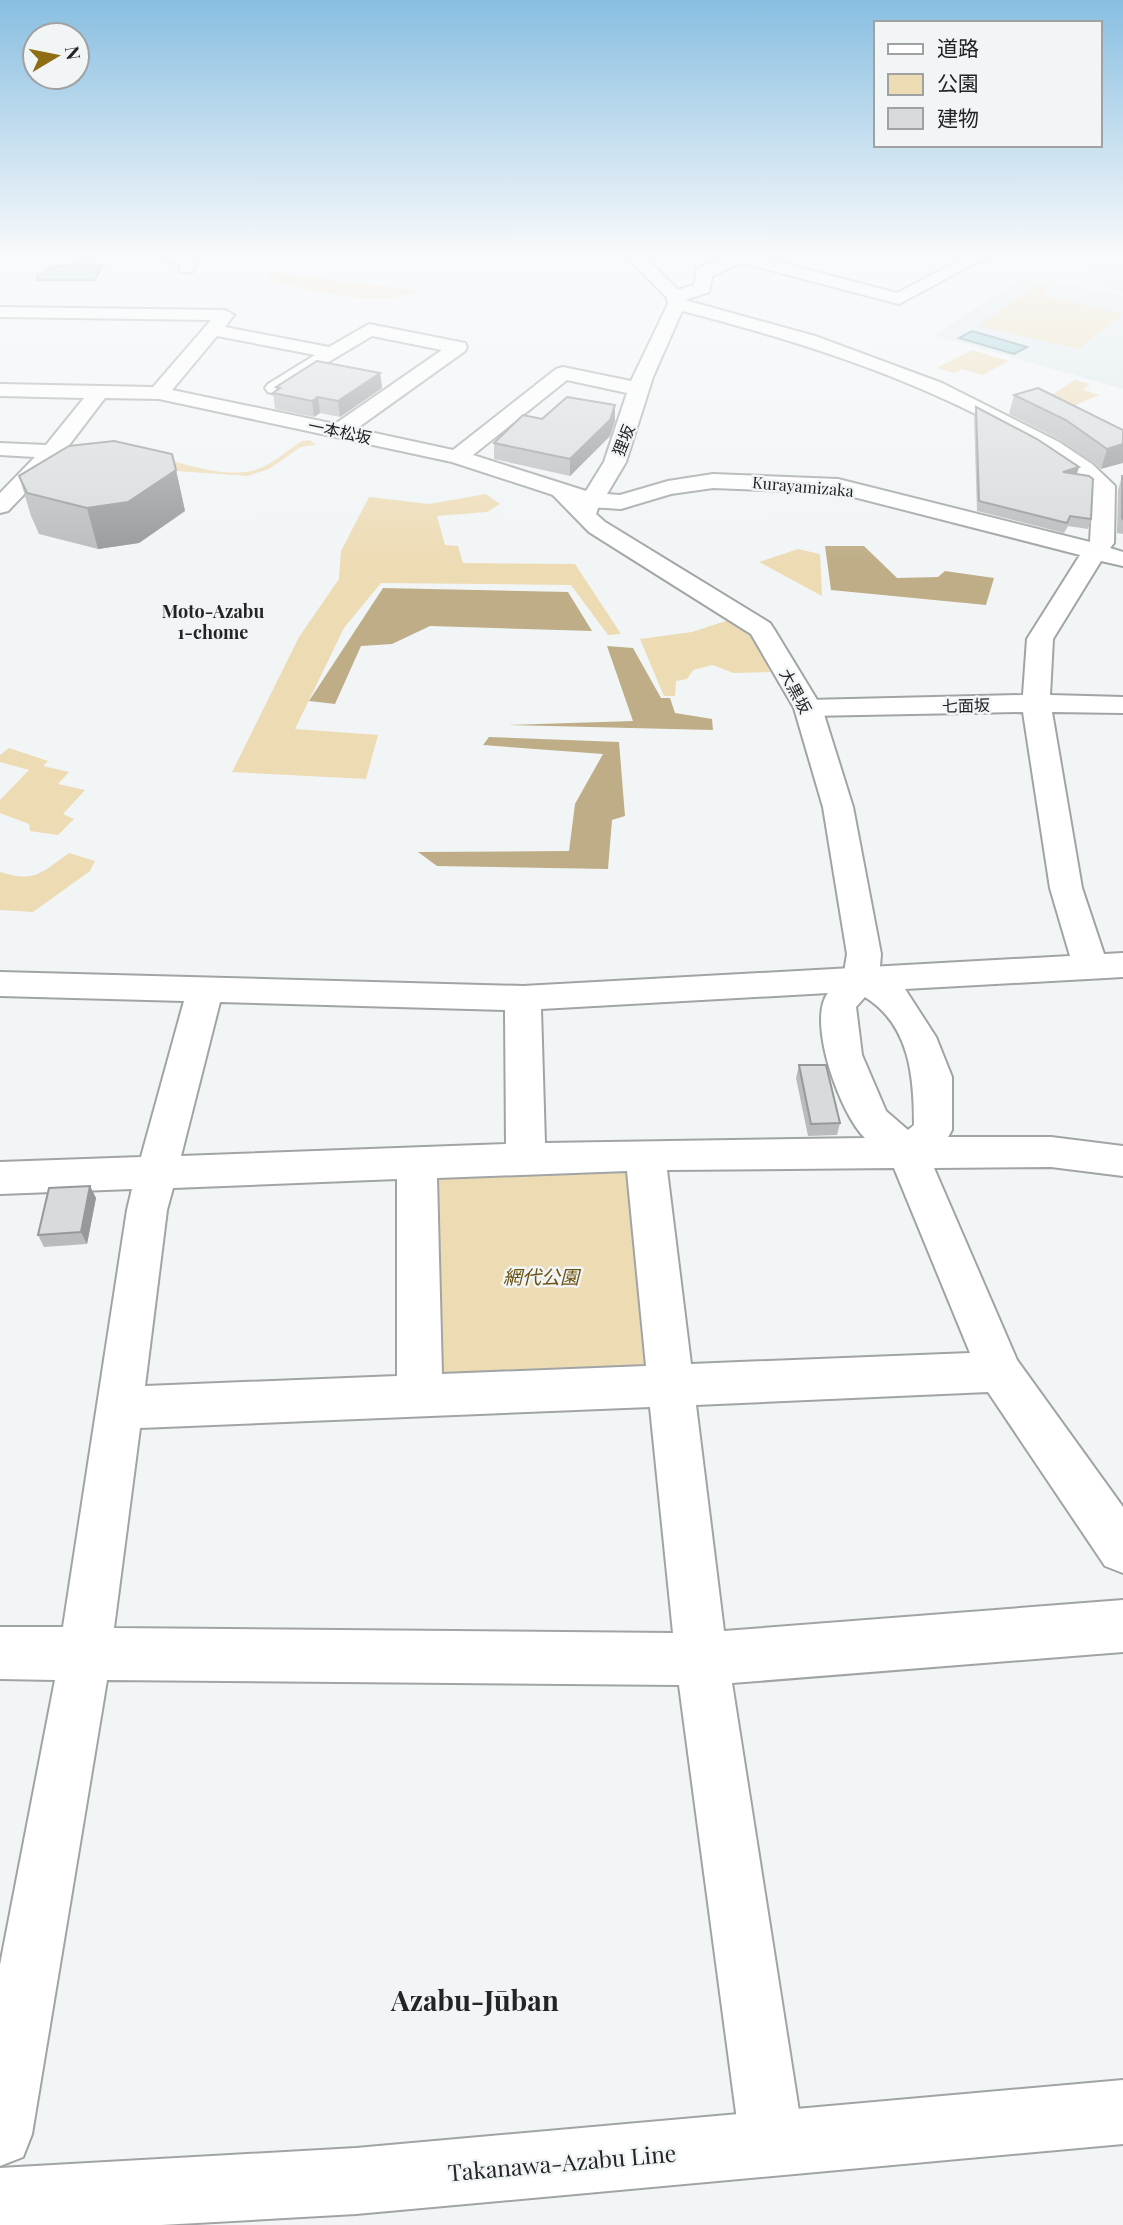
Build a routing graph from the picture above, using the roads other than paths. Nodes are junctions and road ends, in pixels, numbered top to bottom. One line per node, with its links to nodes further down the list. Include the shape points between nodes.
1 (189, 358): 9 (street)
2 (324, 358): 10 (street)
3 (443, 358): 12 (street)
4 (652, 358): 6 (street, 狸坂)
5 (858, 358): 16 (street, via 931,384 1062,452)
6 (639, 389): 15 (street, via 563,373); 19 (street, 狸坂, via 607,483)
7 (11, 390): 8 (street, 一本松坂); 11 (street)
8 (99, 392): 9 (street, 一本松坂); 14 (street)
9 (159, 393): 10 (street, 一本松坂)
10 (240, 410): 12 (street, 一本松坂)
11 (7, 411)
12 (339, 431): 15 (street, 一本松坂)
13 (0, 449): 14 (street)
14 (52, 452): 18 (street)
15 (457, 457): 17 (street, 一本松坂)
16 (1113, 487): 20 (street, via 1102,543)
17 (560, 491): 19 (street, 大黒坂)
18 (0, 506)
19 (587, 508): 20 (street, Kurayamizaka, via 713,481 838,486); 24 (street, 大黒坂, via 761,629)
20 (1094, 552): 21 (street, Kurayamizaka); 22 (street, via 1040,639)
21 (1123, 559)
22 (1036, 703): 23 (street, 七面坂); 24 (street, 七面坂); 25 (street, via 1066,888)
23 (1123, 705)
24 (808, 708): 26 (street, 大黒坂, via 838,807 864,954)
25 (1106, 965): 26 (street)
26 (861, 979): 29 (street); 30 (street, via 838,1005 843,1055 870,1120); 30 (street, via 896,1000 918,1037 933,1077 933,1130)
27 (0, 984): 28 (street)
28 (205, 991): 29 (street); 35 (street)
29 (523, 998): 32 (street)
30 (908, 1154): 31 (street); 33 (street, via 1051,1152); 37 (street)
31 (645, 1155): 32 (street); 38 (street)
32 (526, 1160): 34 (street)
33 (1123, 1161)
34 (417, 1164): 35 (street); 39 (street)
35 (155, 1173): 36 (street); 40 (street)
36 (0, 1178)
37 (1000, 1372): 38 (street); 41 (street)
38 (670, 1385): 39 (street); 45 (street)
39 (420, 1394): 40 (street)
40 (118, 1408): 44 (street)
41 (1123, 1549)
42 (1123, 1626): 45 (street)
43 (0, 1653): 44 (street)
44 (85, 1654): 45 (street); 47 (street)
45 (702, 1659): 48 (street)
46 (1123, 2112): 48 (street, Takanawa-Azabu Line)
47 (0, 2134)
48 (772, 2143): 49 (street, Takanawa-Azabu Line, via 356,2181)
49 (0, 2201)

